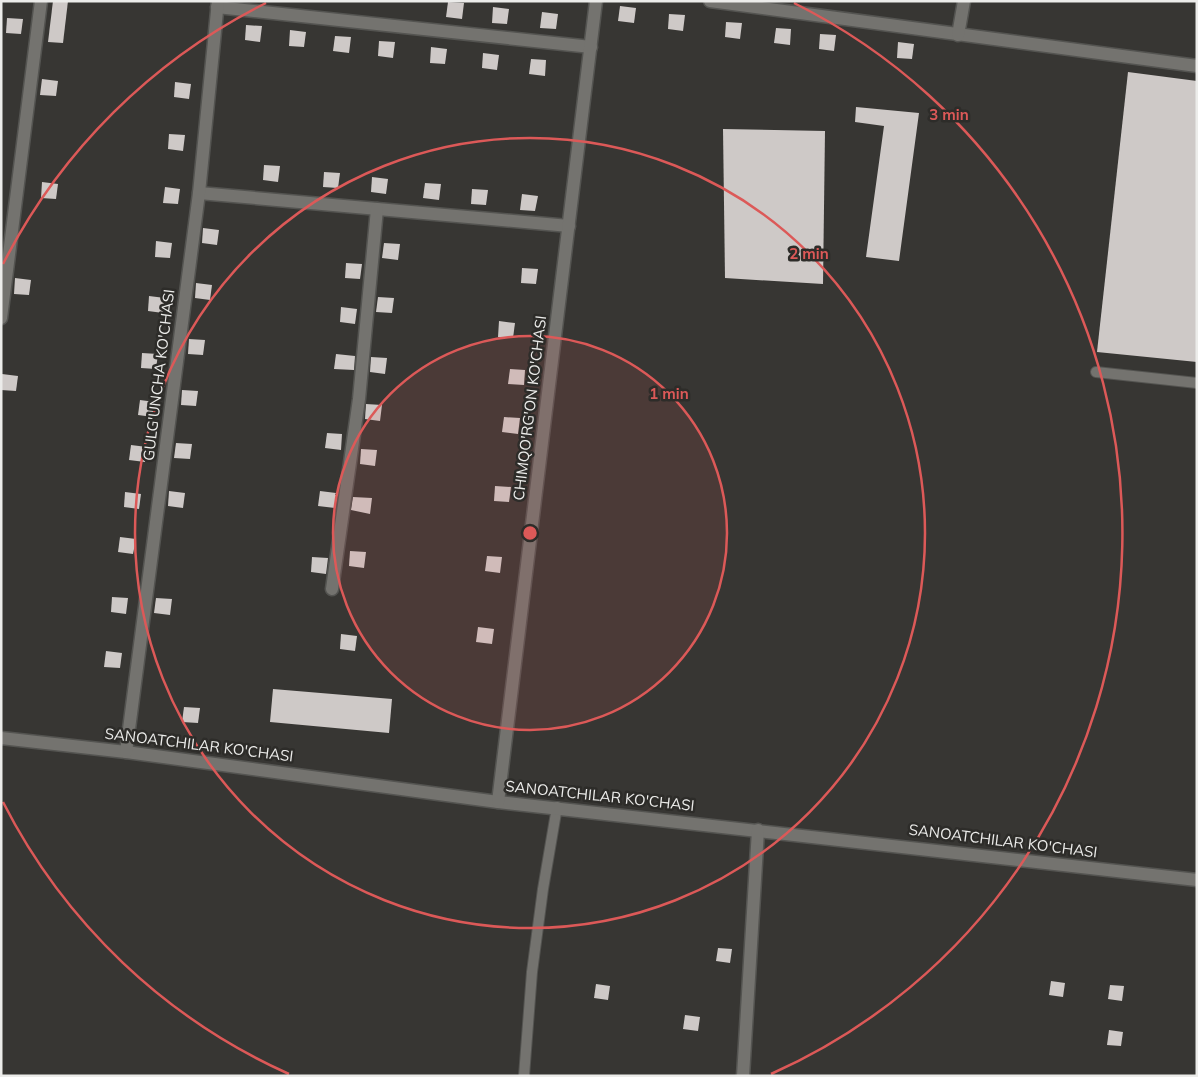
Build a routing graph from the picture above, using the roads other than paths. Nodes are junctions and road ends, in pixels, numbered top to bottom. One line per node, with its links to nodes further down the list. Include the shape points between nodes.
1 (41, 1): 12 (street)
2 (596, 1): 7 (street, CHIMQO'RG'ON KO'CHASI)
3 (710, 1): 6 (street)
4 (964, 1): 6 (street)
5 (217, 4): 7 (street); 9 (street, GULG'UNCHA KO'CHASI)
6 (958, 35): 8 (street)
7 (591, 48): 11 (street, CHIMQO'RG'ON KO'CHASI)
8 (1197, 66)
9 (199, 193): 10 (street); 17 (street, GULG'UNCHA KO'CHASI)
10 (377, 209): 11 (street); 15 (street, via 359,399)
11 (569, 226): 18 (street, CHIMQO'RG'ON KO'CHASI)
12 (1, 318)
13 (1096, 372): 14 (lane)
14 (1197, 383)
15 (332, 589)
16 (1, 738): 17 (street, SANOATCHILAR KO'CHASI)
17 (126, 752): 18 (street, SANOATCHILAR KO'CHASI)
18 (498, 802): 19 (street, SANOATCHILAR KO'CHASI)
19 (557, 807): 20 (street, SANOATCHILAR KO'CHASI); 22 (lane, via 532,972)
20 (758, 830): 21 (street, SANOATCHILAR KO'CHASI); 23 (street)
21 (1197, 880)
22 (524, 1076)
23 (743, 1076)

